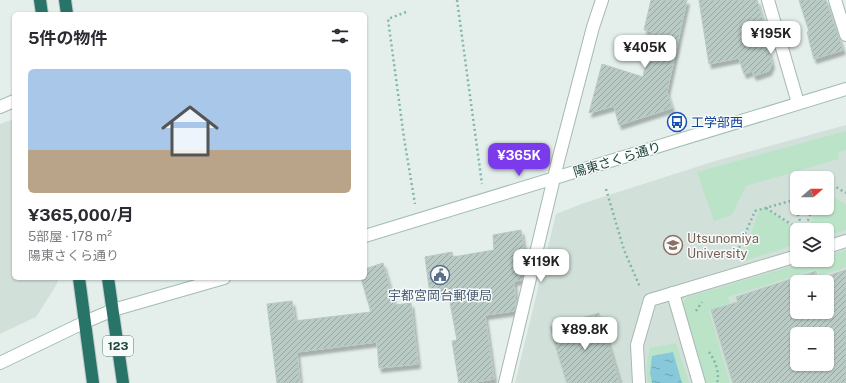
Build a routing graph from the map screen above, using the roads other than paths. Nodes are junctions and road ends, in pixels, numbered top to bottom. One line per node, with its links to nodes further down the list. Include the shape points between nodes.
1 (40, 0): 6 (highway)
2 (64, 0): 7 (highway)
3 (602, 0): 13 (street)
4 (768, 0): 11 (street)
5 (835, 0): 8 (street)
6 (42, 12)
7 (67, 12)
8 (846, 35)
9 (846, 89): 11 (street, 陽東さくら通り)
10 (12, 102): 12 (street)
11 (798, 103): 13 (street, 陽東さくら通り)
12 (0, 107)
13 (554, 178): 14 (street, 陽東さくら通り); 27 (street)
14 (367, 235)
15 (846, 241): 16 (street)
16 (834, 245)
17 (790, 258): 21 (street)
18 (79, 280): 23 (highway, 123)
19 (108, 280): 22 (highway, 123)
20 (217, 280): 22 (street)
21 (673, 293): 28 (street, via 650,300 637,346); 29 (street)
22 (114, 310): 23 (street); 26 (highway, 123)
23 (85, 322): 24 (street); 25 (highway, 123)
24 (0, 364)
25 (93, 383)
26 (123, 383)
27 (505, 383)
28 (639, 383)
29 (699, 383)

